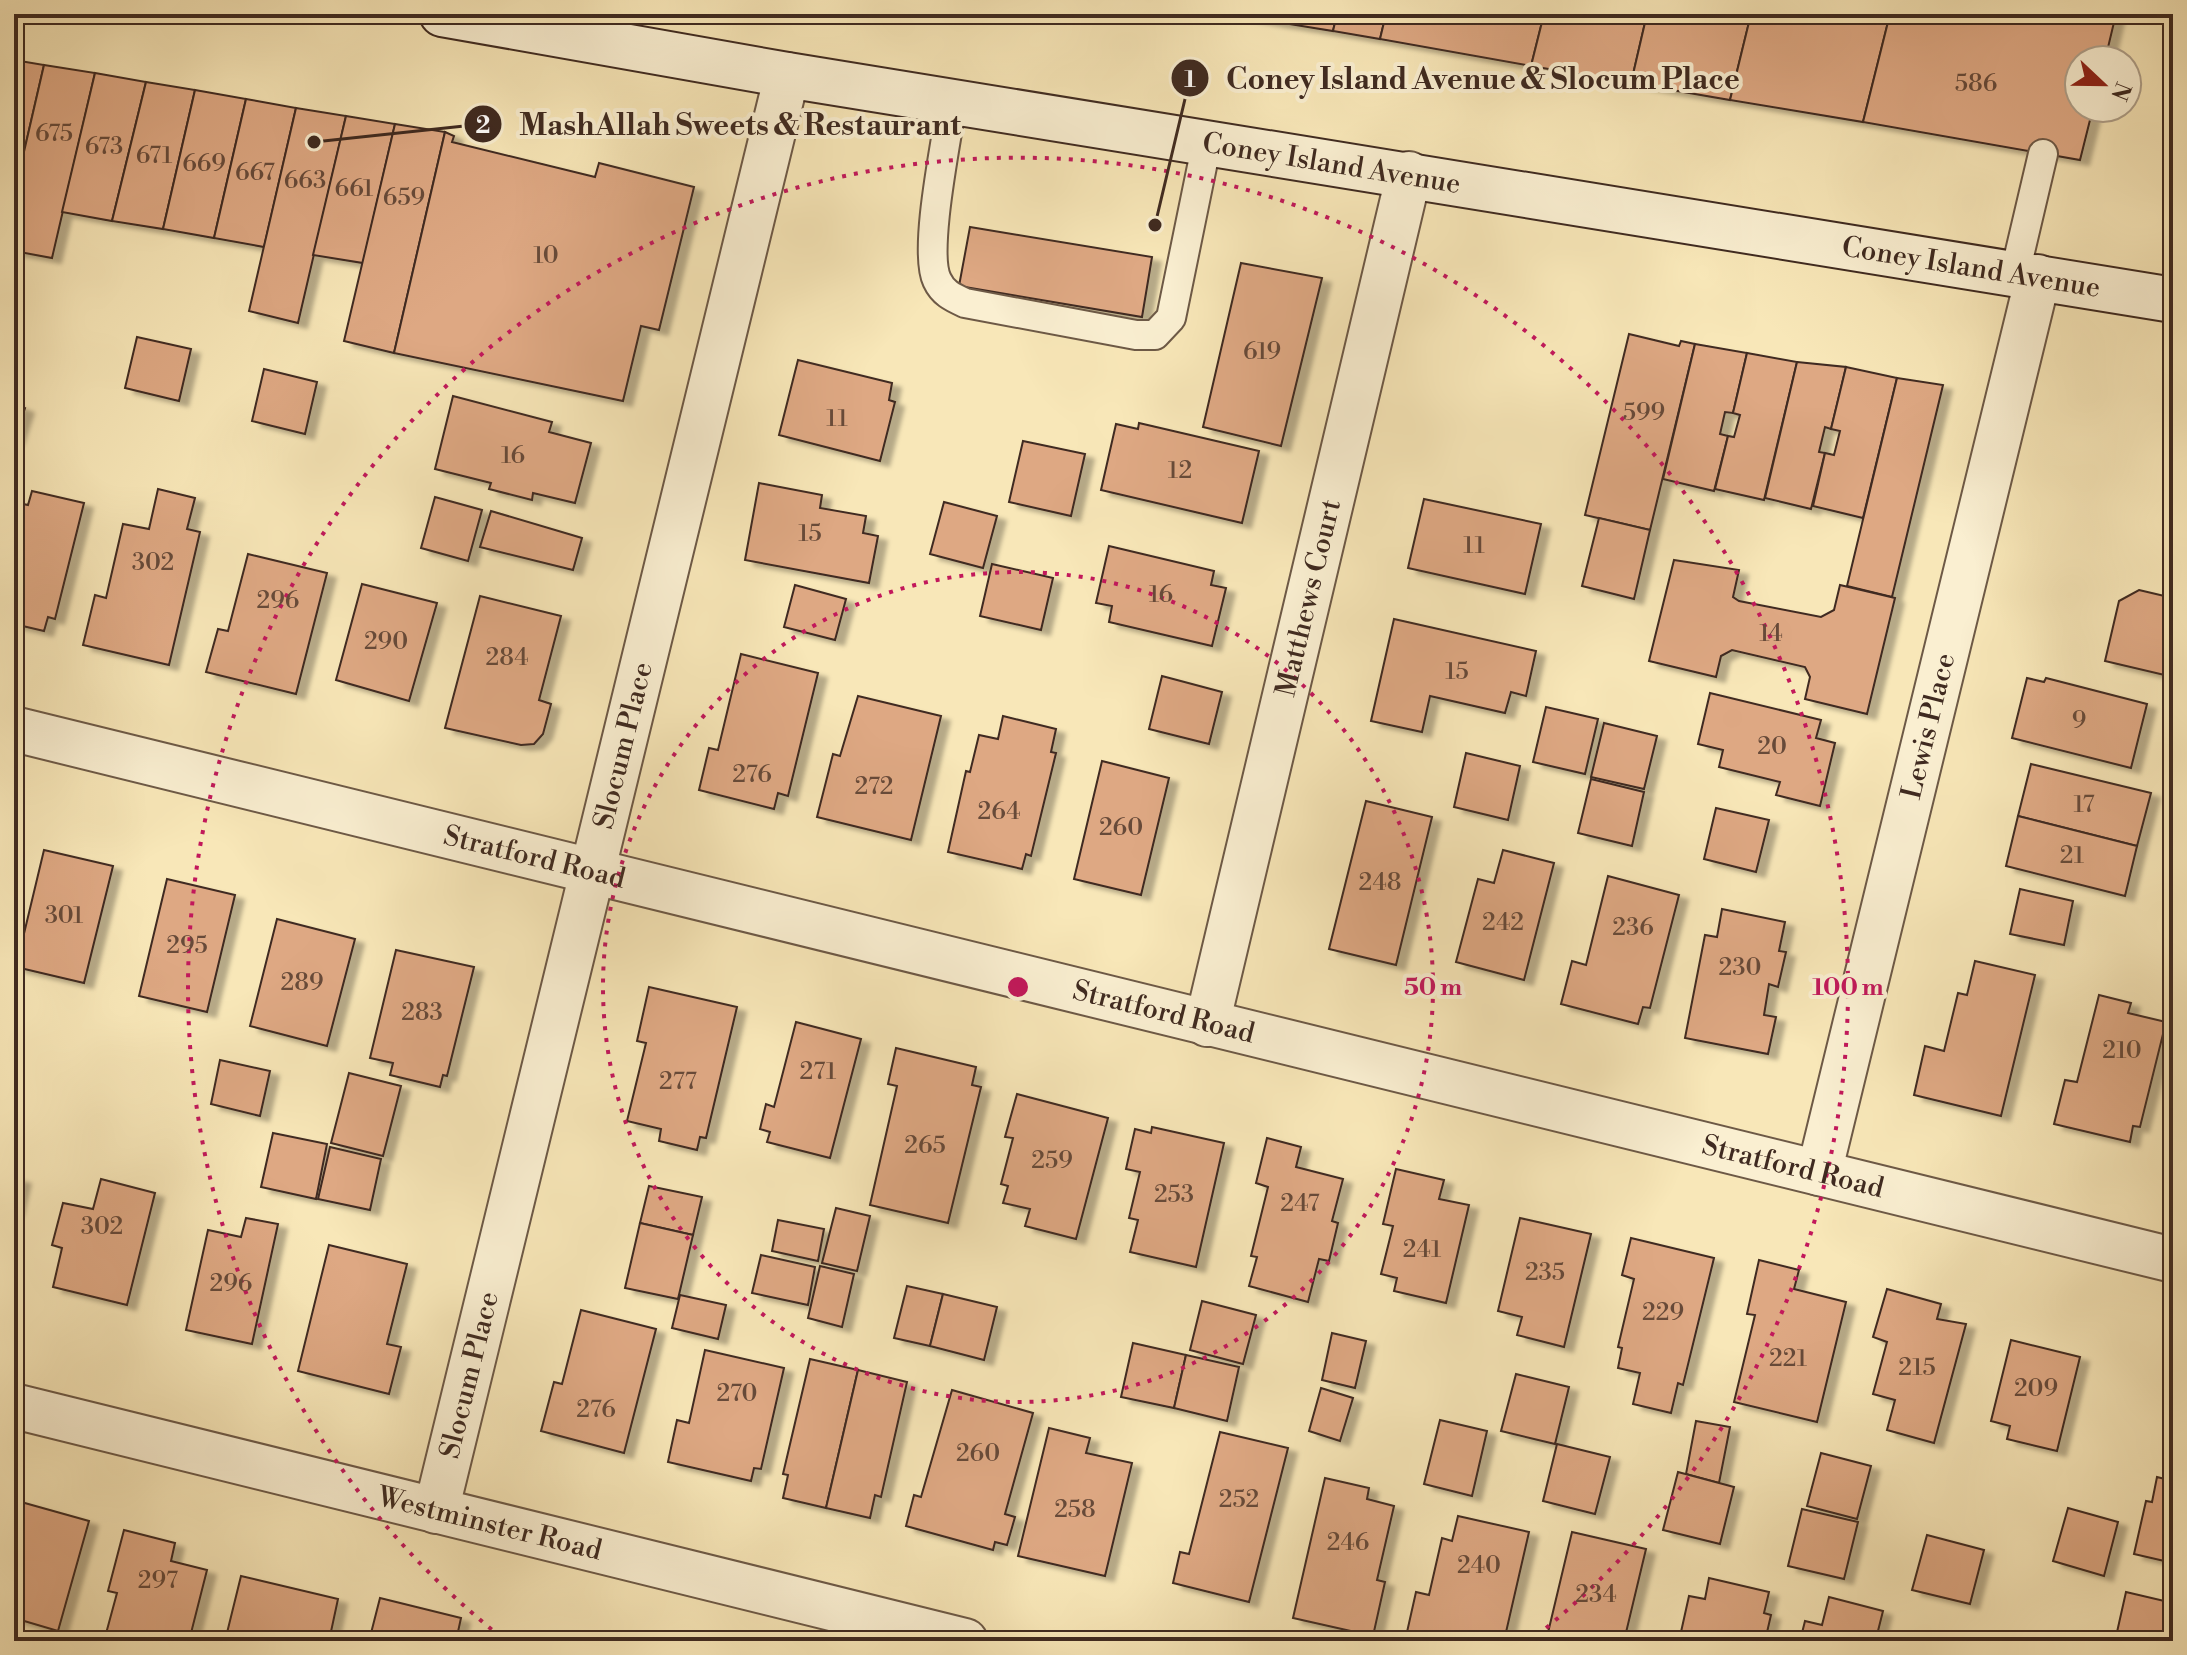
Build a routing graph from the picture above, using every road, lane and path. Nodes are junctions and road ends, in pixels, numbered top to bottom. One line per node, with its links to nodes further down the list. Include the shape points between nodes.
1 (442, 14): 2 (street, Coney Island Avenue)
2 (504, 19): 3 (street, Coney Island Avenue)
3 (787, 75): 4 (street, Coney Island Avenue); 11 (street, Slocum Place)
4 (952, 102): 5 (street, Coney Island Avenue); 5 (lane, via 933,246 936,278 948,295 965,303 1136,335 1155,335 1171,318)
5 (1207, 142): 7 (street, Coney Island Avenue)
6 (2043, 154): 8 (lane)
7 (1409, 174): 8 (street, Coney Island Avenue); 12 (street, Matthews Court)
8 (2027, 275): 9 (street, Coney Island Avenue); 13 (street, Lewis Place)
9 (2173, 300)
10 (14, 729): 11 (street, Stratford Road)
11 (594, 872): 12 (street, Stratford Road); 16 (street, Slocum Place)
12 (1207, 1024): 13 (street, Stratford Road)
13 (1819, 1173): 14 (street, Stratford Road)
14 (2173, 1260)
15 (14, 1406): 16 (street, Westminster Road)
16 (436, 1511): 17 (street, Westminster Road)
17 (965, 1641)

